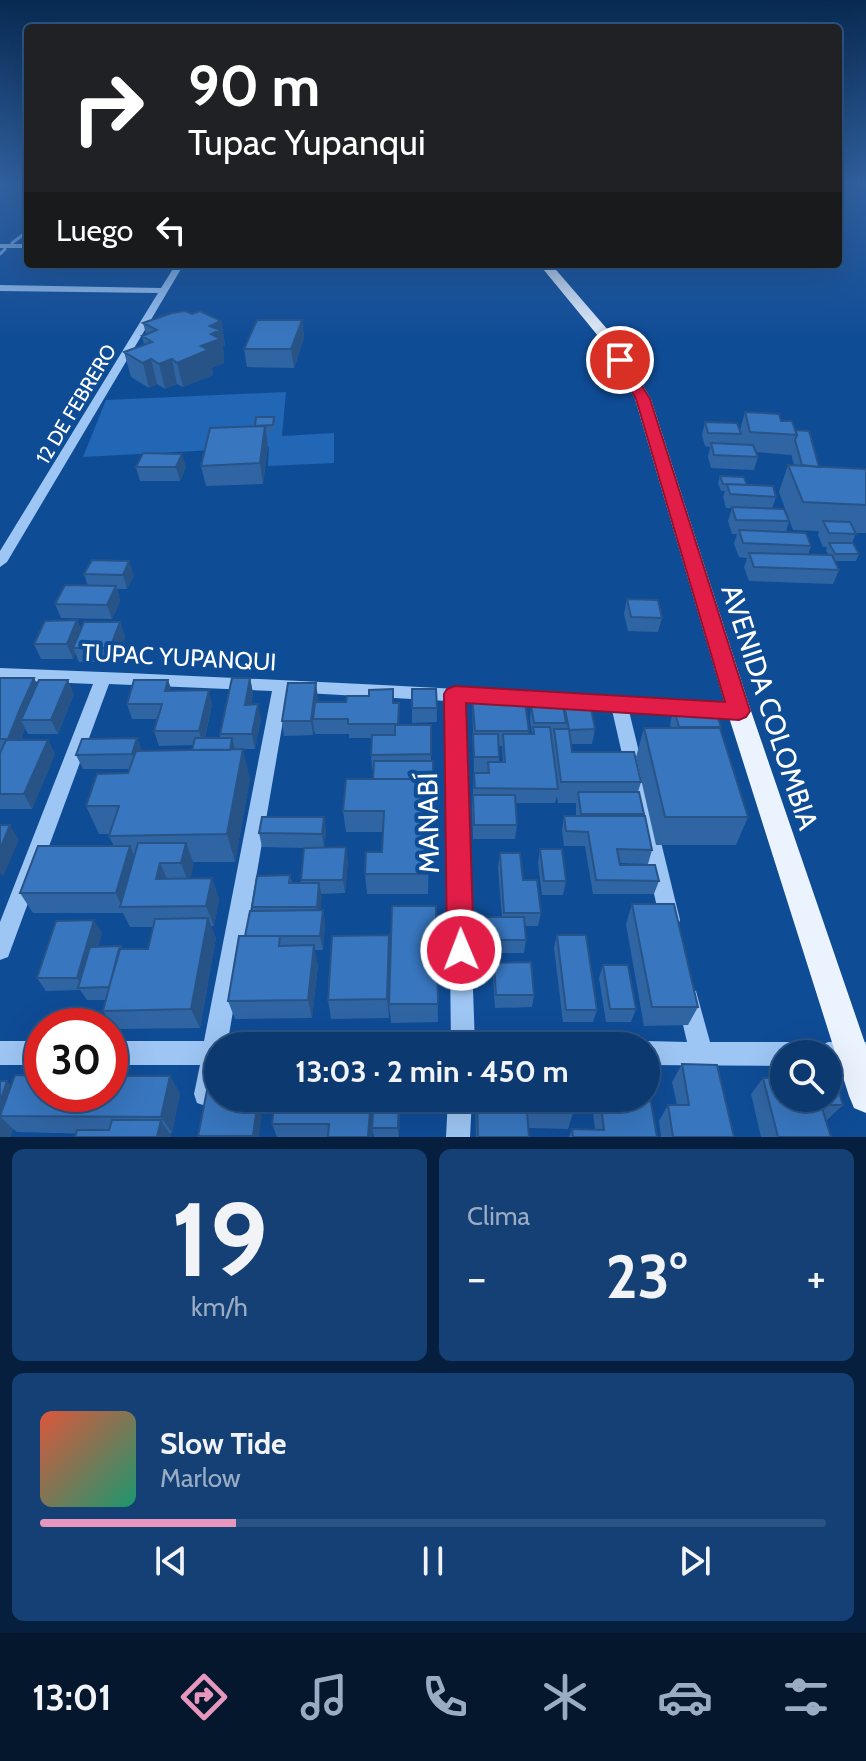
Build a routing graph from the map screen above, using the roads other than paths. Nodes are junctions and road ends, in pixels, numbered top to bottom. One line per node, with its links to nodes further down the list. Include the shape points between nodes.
1 (0, 246): 2 (street)
2 (24, 246)
3 (178, 268): 6 (street, 12 DE FEBRERO)
4 (548, 268): 13 (main road, AVENIDA COLOMBIA, via 609,340 643,399)
5 (0, 288): 6 (street)
6 (165, 291): 7 (street, 12 DE FEBRERO)
7 (0, 562)
8 (0, 674): 9 (street, TUPAC YUPANQUI)
9 (104, 677): 10 (street, TUPAC YUPANQUI); 15 (street)
10 (281, 686): 11 (street, TUPAC YUPANQUI); 17 (street)
11 (455, 694): 12 (street, TUPAC YUPANQUI); 18 (street, MANABÍ)
12 (619, 703): 13 (street, TUPAC YUPANQUI); 14 (street)
13 (739, 711): 26 (main road, AVENIDA COLOMBIA)
14 (676, 946)
15 (0, 949)
16 (683, 977): 24 (street)
17 (220, 1032)
18 (463, 1032)
19 (0, 1053): 20 (street)
20 (24, 1053)
21 (128, 1053): 22 (street)
22 (204, 1053)
23 (660, 1053): 24 (street)
24 (701, 1053): 25 (street)
25 (770, 1054)
26 (849, 1054): 27 (main road, AVENIDA COLOMBIA)
27 (866, 1096)
28 (459, 1112): 29 (street)
29 (458, 1137)

